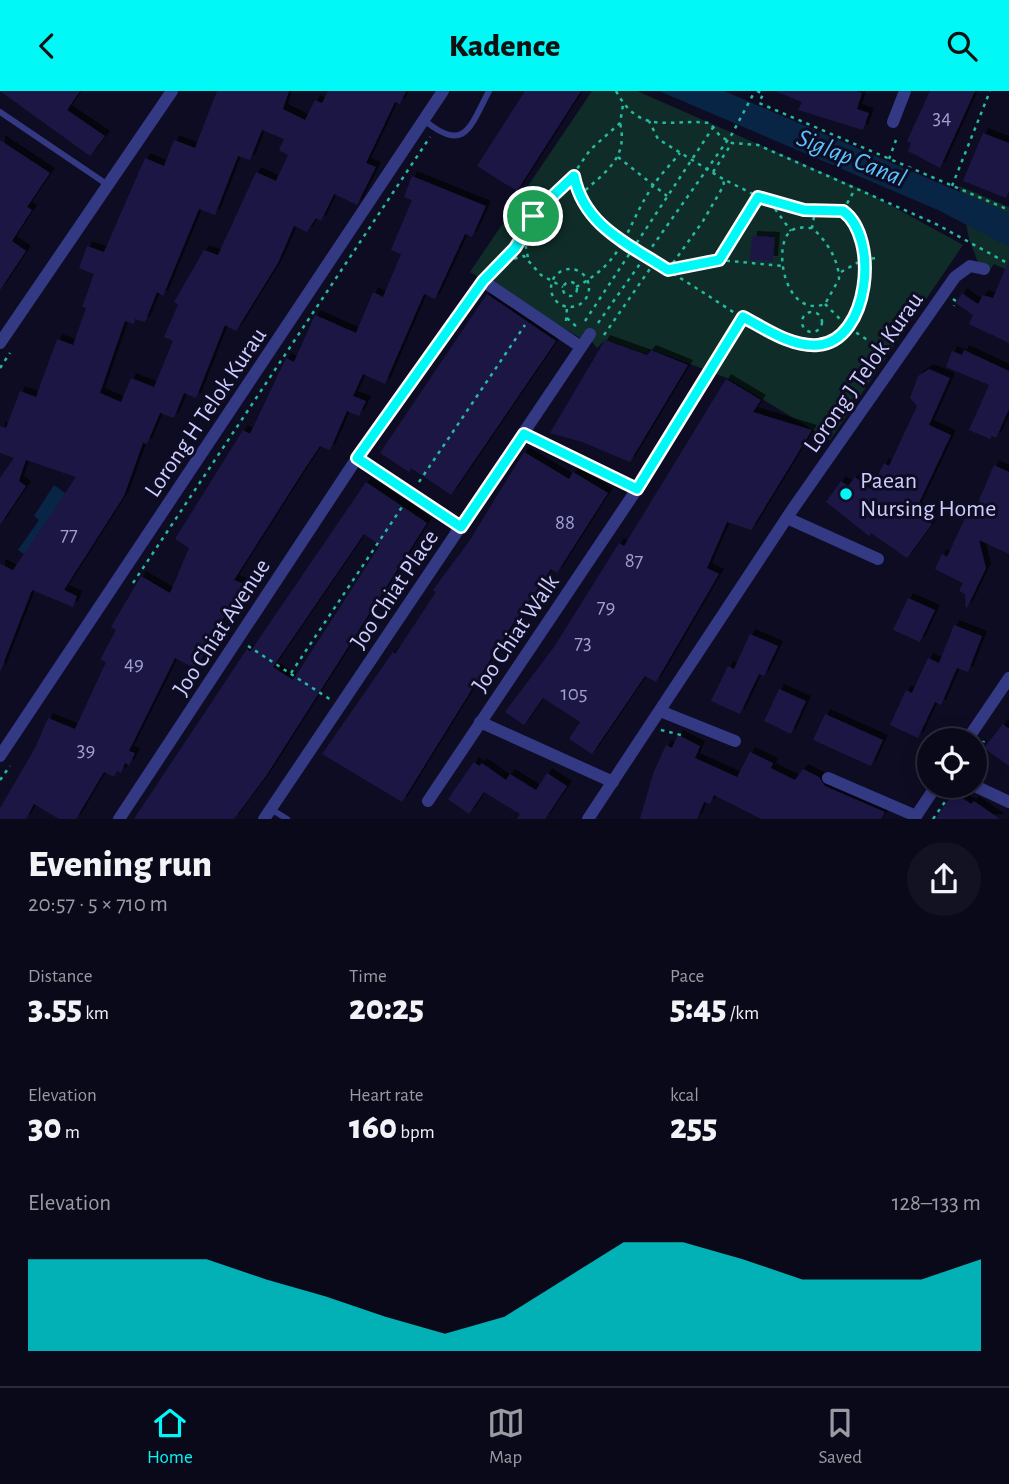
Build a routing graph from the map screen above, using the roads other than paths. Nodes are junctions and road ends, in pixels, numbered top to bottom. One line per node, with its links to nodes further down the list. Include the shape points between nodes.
1 (172, 91): 8 (street)
2 (443, 91): 6 (street, Lorong H Telok Kurau)
3 (489, 91): 6 (lane, via 464,133 453,138)
4 (905, 91): 7 (street)
5 (0, 112): 8 (lane)
6 (424, 120): 24 (street, Lorong H Telok Kurau)
7 (893, 122)
8 (108, 185): 10 (street)
9 (985, 269): 16 (street, Lorong J Telok Kurau, via 962,269)
10 (1, 338)
11 (585, 341): 13 (street, Joo Chiat Place); 14 (street, Joo Chiat Avenue, via 532,314 483,281)
12 (709, 373): 15 (street, Joo Chiat Walk)
13 (524, 434): 15 (street); 17 (street, Joo Chiat Place)
14 (357, 458): 17 (street); 33 (street, Joo Chiat Avenue)
15 (637, 489): 21 (street, Joo Chiat Walk)
16 (787, 518): 18 (street); 20 (street, Lorong J Telok Kurau)
17 (461, 527): 31 (street, Joo Chiat Place)
18 (878, 559)
19 (1009, 678): 22 (street)
20 (660, 711): 23 (street); 26 (street, Lorong J Telok Kurau)
21 (480, 722): 26 (street); 29 (street, Joo Chiat Walk)
22 (975, 728)
23 (735, 741)
24 (0, 756)
25 (828, 778): 32 (street)
26 (612, 782): 35 (street, Lorong J Telok Kurau)
27 (987, 792): 30 (street)
28 (928, 798): 32 (street)
29 (428, 801)
30 (1009, 803)
31 (267, 814): 34 (lane)
32 (915, 817)
33 (119, 819)
34 (287, 819)
35 (589, 819)

